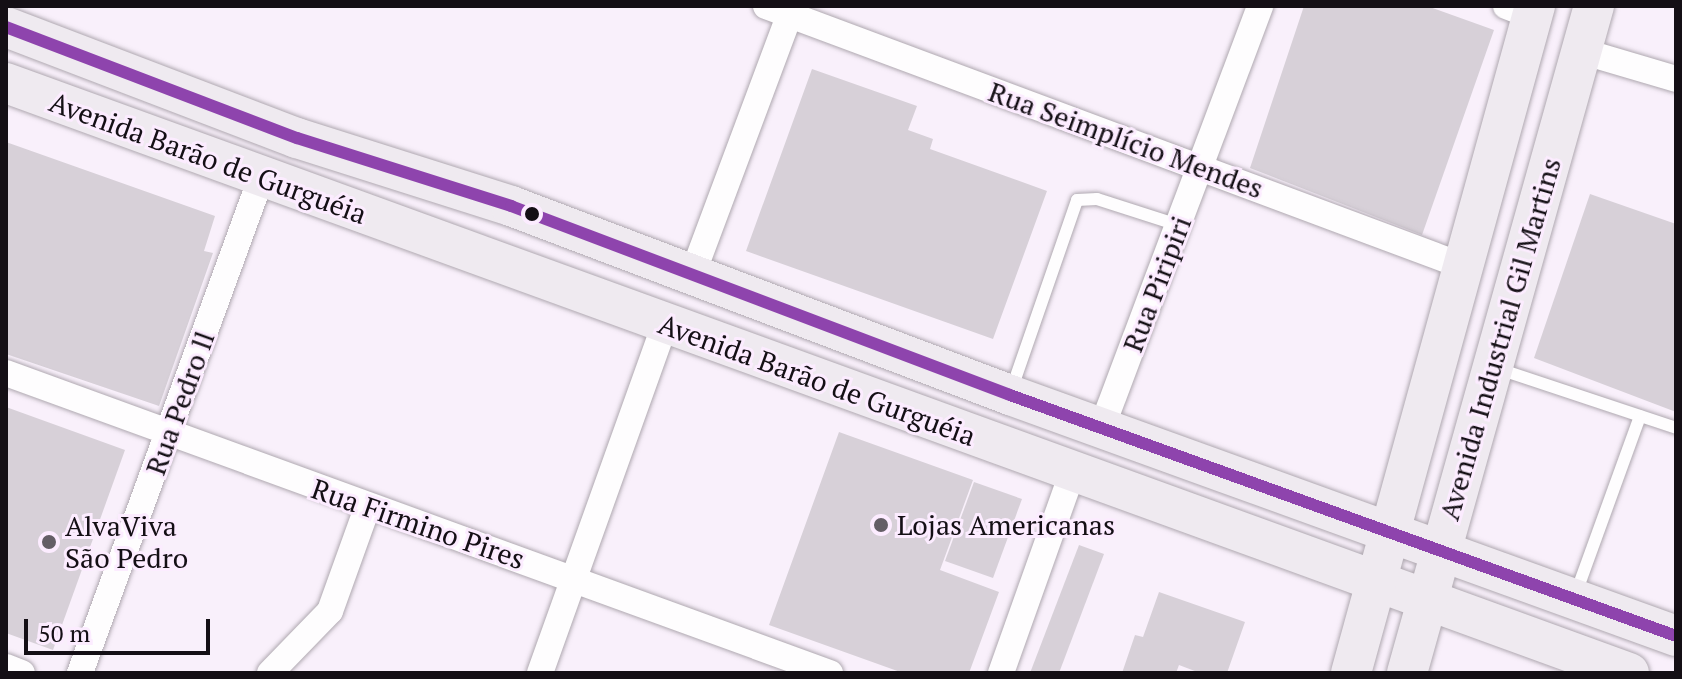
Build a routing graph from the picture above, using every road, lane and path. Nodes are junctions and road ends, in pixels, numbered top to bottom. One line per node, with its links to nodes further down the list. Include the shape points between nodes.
1 (1260, 6): 9 (street, Rua Piripiri)
2 (1594, 6): 6 (main road, Avenida Industrial Gil Martins)
3 (783, 9): 9 (street, Rua Seimplício Mendes); 13 (street)
4 (1524, 9): 12 (main road, Avenida Industrial Gil Martins)
5 (6, 27): 13 (main road, Avenida Barão de Gurguéia, via 297,138 511,206)
6 (1581, 51): 7 (street); 15 (main road, Avenida Industrial Gil Martins)
7 (1676, 79)
8 (6, 83): 10 (main road, Avenida Barão de Gurguéia)
9 (1202, 169): 11 (street, Rua Piripiri); 12 (street, Rua Seimplício Mendes)
10 (261, 178): 14 (main road, Avenida Barão de Gurguéia); 21 (street, Rua Pedro ll)
11 (1180, 226): 17 (lane, via 1097,199 1077,200); 19 (street, Rua Piripiri)
12 (1463, 266): 24 (main road, Avenida Industrial Gil Martins)
13 (693, 273): 17 (main road, Avenida Barão de Gurguéia)
14 (664, 326): 22 (main road, Avenida Barão de Gurguéia); 27 (street)
15 (1492, 367): 18 (lane); 25 (main road, Avenida Industrial Gil Martins)
16 (6, 373): 21 (street, Rua Firmino Pires)
17 (1010, 395): 19 (main road, Avenida Barão de Gurguéia)
18 (1640, 416): 20 (lane); 28 (lane)
19 (1102, 427): 24 (main road, Avenida Barão de Gurguéia)
20 (1676, 428)
21 (169, 435): 23 (street, Rua Firmino Pires); 34 (street, Rua Pedro ll)
22 (1073, 471): 26 (main road, Avenida Barão de Gurguéia); 38 (street)
23 (367, 508): 27 (street, Rua Firmino Pires); 35 (street, via 334,604)
24 (1390, 529): 25 (main road, Avenida Barão de Gurguéia); 26 (main road, Avenida Industrial Gil Martins)
25 (1441, 547): 28 (main road, Avenida Barão de Gurguéia); 29 (main road, Avenida Industrial Gil Martins)
26 (1378, 578): 29 (main road, Avenida Barão de Gurguéia); 39 (main road, Avenida Industrial Gil Martins)
27 (575, 579): 36 (street); 37 (street, Rua Firmino Pires)
28 (1574, 597): 30 (main road, Avenida Barão de Gurguéia)
29 (1428, 598): 32 (main road, Avenida Barão de Gurguéia); 40 (main road, Avenida Industrial Gil Martins)
30 (1676, 636)
31 (6, 667): 33 (street)
32 (1611, 670)
33 (22, 673)
34 (80, 673)
35 (270, 673)
36 (540, 673)
37 (830, 673)
38 (1001, 673)
39 (1351, 673)
40 (1407, 673)

